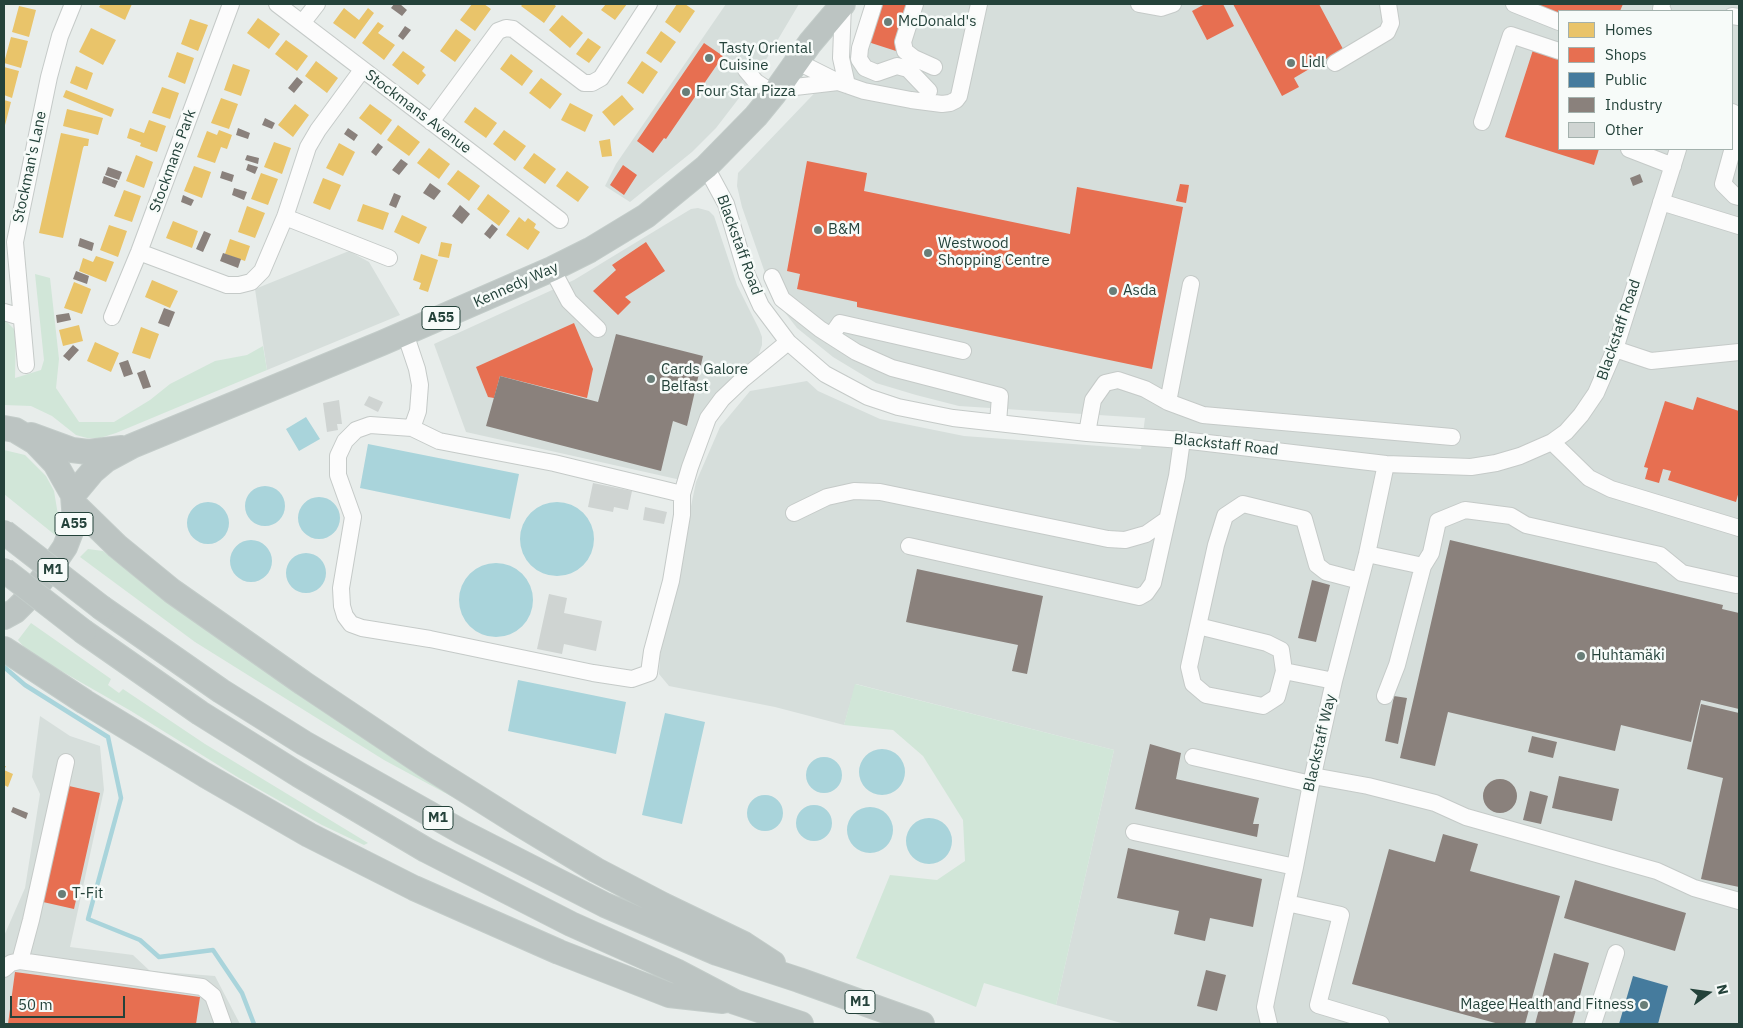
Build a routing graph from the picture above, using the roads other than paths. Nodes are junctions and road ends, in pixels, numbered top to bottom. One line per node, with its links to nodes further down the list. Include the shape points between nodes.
1 (73, 4): 40 (street, Stockman's Lane, via 60,36)
2 (231, 4): 41 (street, Stockmans Park)
3 (277, 4): 15 (street, Stockmans Avenue)
4 (317, 4): 15 (street)
5 (649, 4): 26 (street, via 601,78 592,83 584,83 513,29 498,31)
6 (823, 4): 18 (highway, Kennedy Way / A55)
7 (843, 4): 18 (highway, Kennedy Way / A55); 23 (street)
8 (874, 4): 24 (street, via 860,48 862,64 877,73 897,66 908,69)
9 (914, 4): 20 (street, via 903,42 905,50)
10 (980, 4): 23 (street, via 956,100 934,103)
11 (1139, 4): 12 (street, via 1161,8)
12 (1173, 4)
13 (1388, 4): 19 (street, via 1391,23 1387,32)
14 (1514, 4): 16 (street)
15 (303, 22): 21 (street, Stockmans Avenue)
16 (1558, 22)
17 (1558, 51): 27 (street, via 1511,35)
18 (804, 53): 23 (street); 25 (highway, Kennedy Way / A55)
19 (1335, 63)
20 (934, 67)
21 (362, 70): 26 (street, Stockmans Avenue); 37 (street, via 308,147)
22 (746, 70): 25 (street, via 756,82)
23 (842, 84): 25 (street)
24 (929, 91)
25 (776, 92): 34 (highway, Kennedy Way / A55)
26 (431, 122): 38 (street, Stockmans Avenue)
27 (1482, 122)
28 (1739, 126): 29 (street)
29 (1733, 148)
30 (1632, 150): 33 (street)
31 (1678, 150): 33 (street, Blackstaff Road)
32 (1732, 150): 35 (street, via 1723,184)
33 (1673, 166): 36 (street, Blackstaff Road)
34 (706, 167): 43 (highway, Kennedy Way / A55, via 646,216); 52 (street, Blackstaff Road, via 726,204 747,275 761,306)
35 (1739, 197)
36 (1661, 202): 39 (street); 53 (street, Blackstaff Road)
37 (285, 217): 41 (street, via 262,271 251,282 239,285 227,285); 42 (street)
38 (560, 220)
39 (1739, 226)
40 (9, 241): 47 (street, Stockman's Lane)
41 (139, 252): 48 (street, Stockmans Park)
42 (389, 258)
43 (552, 269): 49 (street, via 569,301); 50 (highway, Kennedy Way / A55)
44 (772, 277): 51 (street, via 782,299)
45 (1191, 284): 57 (street)
46 (4, 312): 47 (street)
47 (21, 317): 56 (street, Stockman's Lane)
48 (112, 317)
49 (598, 329)
50 (405, 333): 59 (street, via 420,385 418,411); 65 (highway, Kennedy Way / A55)
51 (831, 336): 54 (street, via 840,323); 58 (street, via 856,352 892,368 1000,396)
52 (788, 342): 58 (street, Blackstaff Road, via 825,374 868,397 898,407); 67 (street, via 742,378 708,418)
53 (1615, 349): 55 (street, via 1651,361); 64 (street, Blackstaff Road, via 1596,393 1566,432)
54 (963, 351)
55 (1739, 352)
56 (26, 365)
57 (1168, 402): 61 (street, via 1146,389 1118,380 1105,383 1093,400); 62 (street, via 1203,415)
58 (998, 423): 61 (street, Blackstaff Road)
59 (412, 428): 67 (street, via 438,441 554,463); 67 (street, via 370,425 356,430 345,440 338,456 338,475 353,516 341,588 342,606 351,624 362,628 632,680 649,673 671,581 682,515)
60 (9, 429): 65 (highway, Kennedy Way / A55, via 72,450 88,452); 68 (highway, A55, via 35,442 54,464)
61 (1087, 433): 63 (street, Blackstaff Road)
62 (1452, 437)
63 (1182, 440): 66 (street, Blackstaff Road); 70 (street)
64 (1552, 442): 66 (street, Blackstaff Road, via 1504,461 1471,467); 71 (street, via 1590,478 1611,489)
65 (132, 446): 68 (highway, Kennedy Way / A55, via 93,471)
66 (1386, 464): 74 (street, Blackstaff Way)
67 (682, 494)
68 (74, 500): 79 (highway, A55, via 75,521 65,547 34,590); 95 (highway, M1, via 117,546 172,591 424,764 596,870 744,944)
69 (794, 513): 70 (street, via 827,497 854,491 880,492 1108,539 1125,540 1146,534)
70 (1166, 520): 73 (street, via 1153,583 1139,597)
71 (1739, 528)
72 (4, 532): 95 (highway, M1, bridge, via 102,608 295,738 462,832 605,905 717,954)
73 (909, 546)
74 (1368, 554): 75 (street); 77 (street, Blackstaff Way)
75 (1423, 566): 78 (street, via 1431,553 1438,521 1465,510 1511,516 1526,525 1660,555 1682,573); 84 (street, via 1397,664)
76 (4, 570): 96 (highway, M1, bridge, via 84,632 200,713 299,775 426,850)
77 (1360, 581): 80 (street, via 1326,572 1317,565 1304,519 1243,504 1225,516); 83 (street, Blackstaff Way)
78 (1736, 585)
79 (4, 617)
80 (1198, 626): 82 (street, via 1267,643 1281,650); 82 (street, via 1189,667 1193,684 1206,695 1263,706 1277,698)
81 (4, 649): 96 (highway, M1, via 205,775 309,835 414,888 559,952 669,995)
82 (1284, 671): 83 (street)
83 (1334, 682): 87 (street, Blackstaff Way)
84 (1385, 696)
85 (1193, 757): 87 (street)
86 (66, 762): 93 (street)
87 (1312, 780): 89 (street, Blackstaff Way); 90 (street, via 1368,786 1435,803 1466,817 1657,872 1694,888)
88 (1134, 832): 89 (street)
89 (1295, 867): 91 (street, Blackstaff Way)
90 (1739, 901)
91 (1287, 903): 100 (street, Blackstaff Way, via 1266,997); 101 (street, via 1341,915 1318,1005)
92 (1616, 953): 102 (street)
93 (20, 961): 94 (street); 97 (street, via 202,987 212,996)
94 (4, 969)
95 (799, 980): 99 (highway, M1)
96 (735, 1002): 98 (highway, M1)
97 (223, 1024)
98 (801, 1024)
99 (922, 1024)
100 (1269, 1024)
101 (1381, 1024)
102 (1592, 1024)

